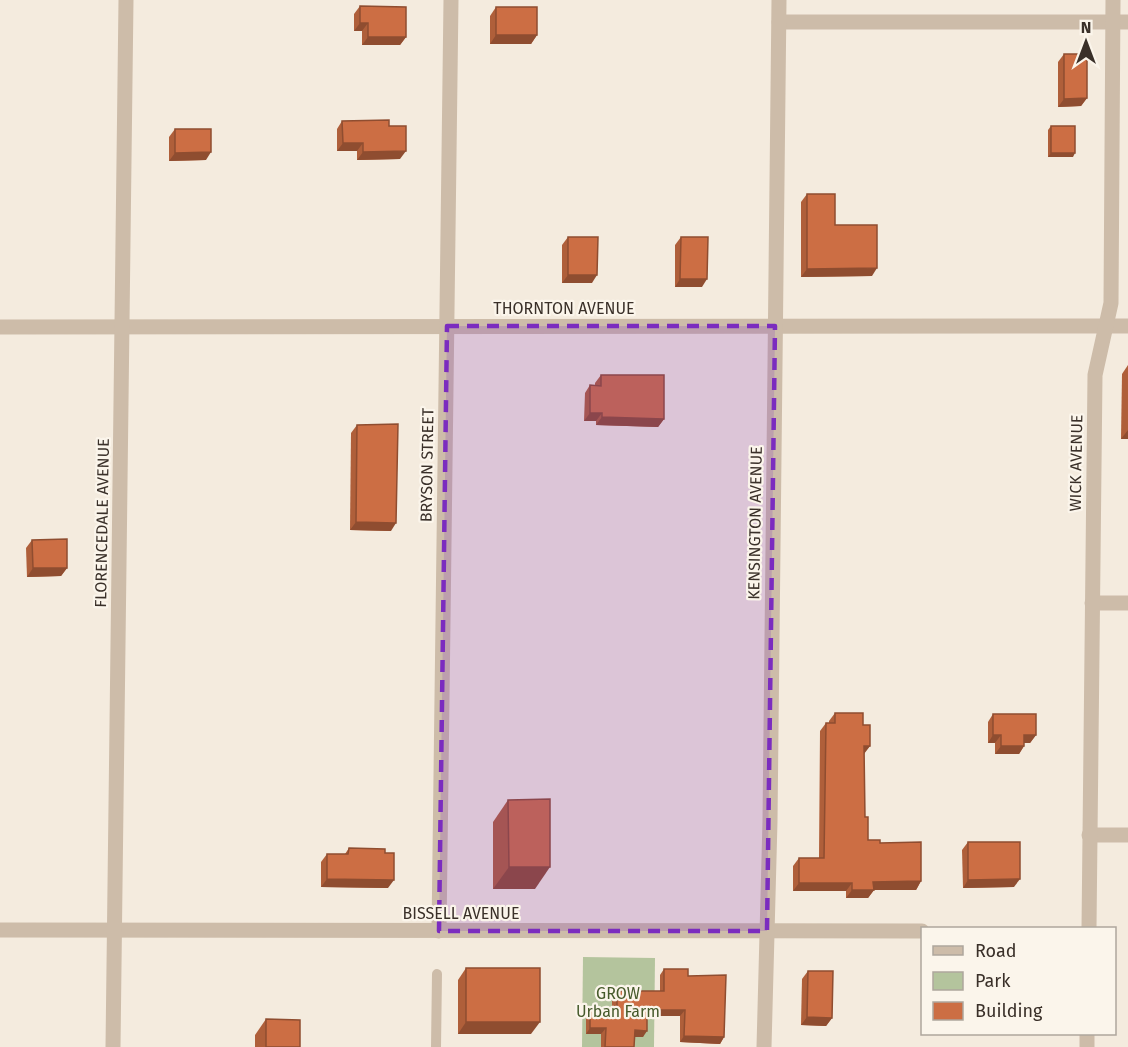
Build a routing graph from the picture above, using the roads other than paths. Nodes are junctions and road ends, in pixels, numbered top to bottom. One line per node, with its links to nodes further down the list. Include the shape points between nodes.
1 (126, 0): 12 (street, FLORENCEDALE AVENUE)
2 (451, 0): 7 (street, BRYSON STREET)
3 (779, 0): 5 (street, KENSINGTON AVENUE)
4 (1113, 0): 6 (street, WICK AVENUE)
5 (779, 22): 6 (street); 8 (street, KENSINGTON AVENUE)
6 (1121, 22): 9 (street, WICK AVENUE, via 1111,303)
7 (447, 326): 8 (street, THORNTON AVENUE); 12 (street, THORNTON AVENUE); 20 (street, BRYSON STREET)
8 (775, 326): 9 (street, THORNTON AVENUE); 21 (street, KENSINGTON AVENUE)
9 (1106, 326): 10 (street, THORNTON AVENUE); 13 (street, WICK AVENUE, via 1095,375)
10 (1128, 326)
11 (0, 327): 12 (street, THORNTON AVENUE)
12 (123, 327): 19 (street, FLORENCEDALE AVENUE)
13 (1092, 603): 14 (street); 15 (street, WICK AVENUE)
14 (1128, 603)
15 (1089, 835): 16 (street); 17 (street, WICK AVENUE)
16 (1128, 835)
17 (1089, 927)
18 (0, 930): 19 (street, BISSELL AVENUE)
19 (115, 930): 20 (street, BISSELL AVENUE); 24 (street, FLORENCEDALE AVENUE)
20 (439, 931): 21 (street, BISSELL AVENUE)
21 (767, 931): 22 (street, BISSELL AVENUE); 26 (street, KENSINGTON AVENUE)
22 (921, 931)
23 (437, 974): 25 (lane)
24 (114, 1047)
25 (436, 1047)
26 (764, 1047)

